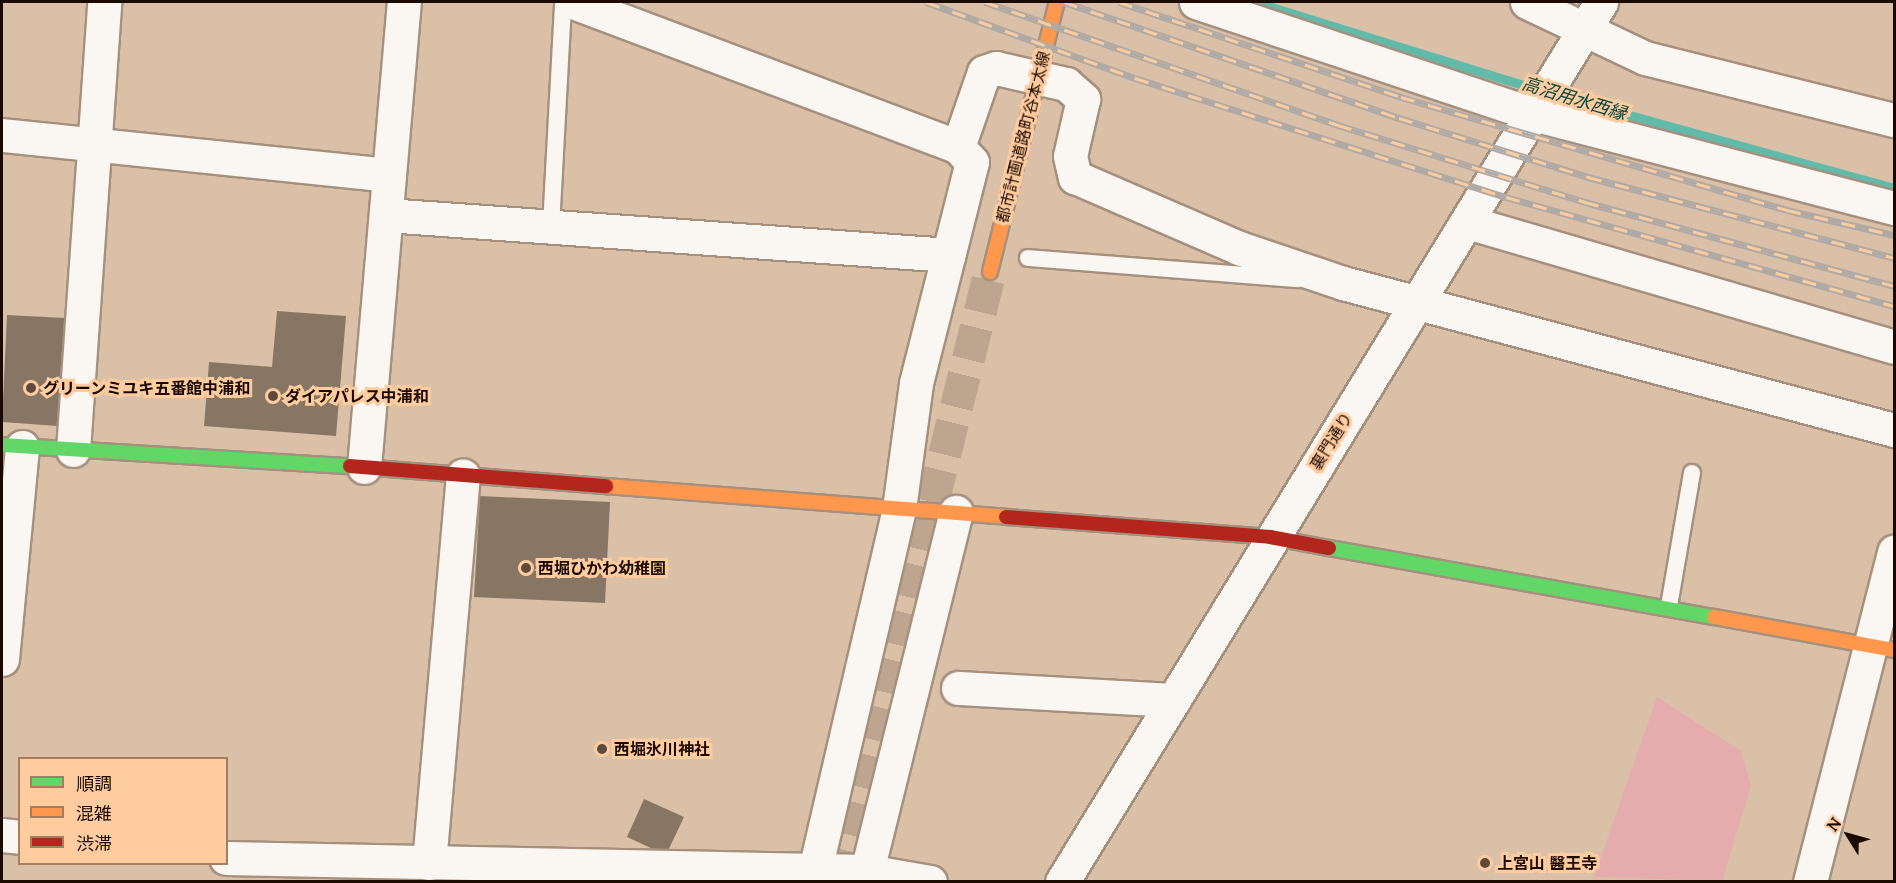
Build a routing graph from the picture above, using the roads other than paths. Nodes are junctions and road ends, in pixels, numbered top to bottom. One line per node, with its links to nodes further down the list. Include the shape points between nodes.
1 (104, 2): 13 (street)
2 (404, 2): 15 (street)
3 (563, 2): 19 (lane)
4 (573, 2): 14 (street)
5 (1057, 2): 9 (street, 都市計画道路町谷本太線)
6 (1196, 2): 10 (street)
7 (1527, 2): 8 (street)
8 (1593, 14): 10 (street, 裏門通り); 11 (street, via 1645,58)
9 (1038, 79): 14 (street, via 996,68 984,72); 22 (street, 都市計画道路町谷本太線); 23 (street, via 1066,84 1083,99 1070,156 1082,182 1239,248)
10 (1542, 100): 16 (street); 18 (street, 裏門通り)
11 (1894, 120)
12 (2, 135): 13 (street)
13 (94, 143): 15 (street); 28 (street)
14 (958, 147): 20 (street, via 972,162)
15 (389, 175): 17 (street)
16 (1894, 208)
17 (386, 215): 19 (street); 29 (street)
18 (1467, 222): 24 (street, 裏門通り); 25 (street)
19 (551, 227): 20 (street)
20 (949, 255): 32 (street, via 916,383)
21 (1028, 258): 23 (lane)
22 (990, 272)
23 (1343, 283): 24 (street)
24 (1418, 301): 26 (street); 34 (street, 裏門通り)
25 (1894, 347)
26 (1894, 429)
27 (12, 446): 28 (street); 38 (street)
28 (73, 450): 29 (street)
29 (364, 467): 31 (street)
30 (1692, 472): 36 (lane)
31 (463, 475): 32 (street); 44 (street)
32 (899, 509): 33 (street); 45 (street)
33 (956, 512): 34 (street); 46 (street)
34 (1270, 537): 36 (street); 40 (street, 裏門通り)
35 (1894, 552): 37 (street)
36 (1668, 606): 37 (street)
37 (1882, 648): 49 (street)
38 (2, 658)
39 (958, 688): 40 (street)
40 (1174, 700): 48 (street, 裏門通り)
41 (2, 835): 42 (street)
42 (18, 837)
43 (228, 858): 44 (street)
44 (429, 863): 45 (street)
45 (815, 870): 46 (street)
46 (867, 871): 47 (street)
47 (930, 882)
48 (1062, 882)
49 (1810, 882)

